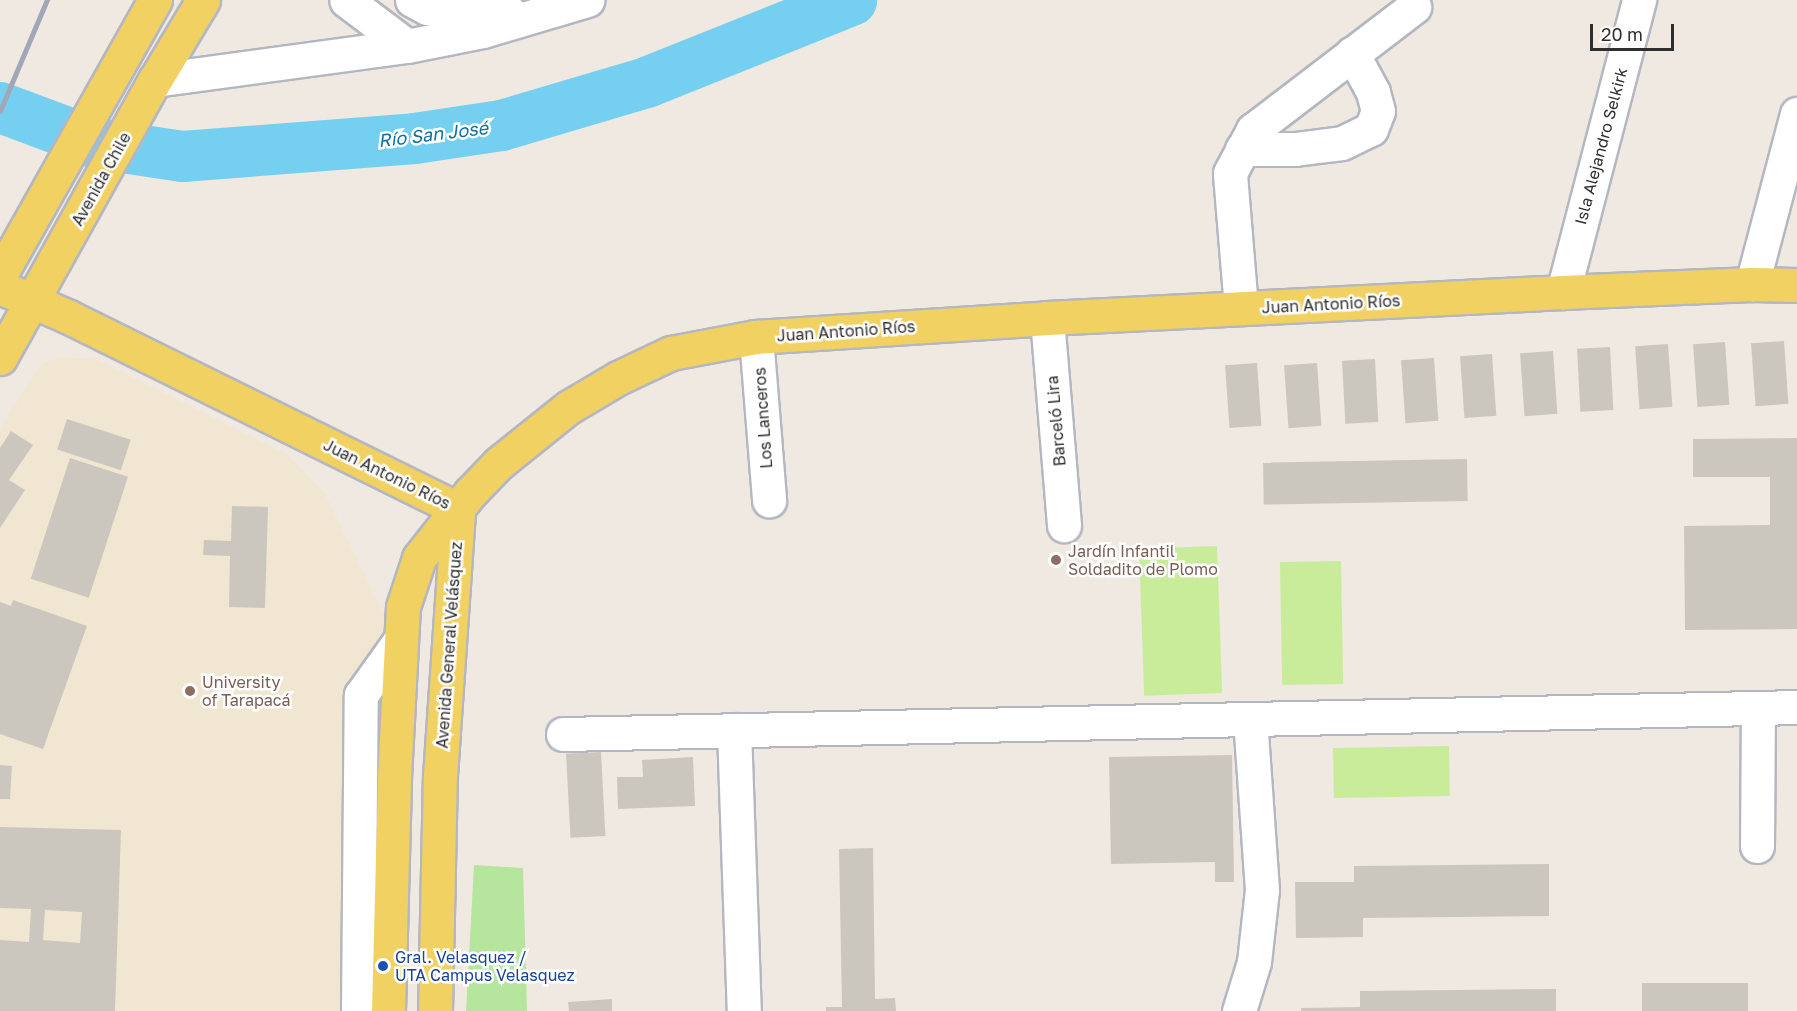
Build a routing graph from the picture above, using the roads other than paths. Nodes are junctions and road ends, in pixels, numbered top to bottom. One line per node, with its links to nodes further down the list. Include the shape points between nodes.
1 (155, 0): 14 (main road)
2 (203, 0): 11 (main road, Avenida Chile)
3 (345, 0): 9 (street)
4 (412, 0): 8 (street, via 427,8)
5 (587, 0): 8 (street)
6 (1639, 0): 18 (street, Isla Alejandro Selkirk)
7 (1414, 7): 10 (street)
8 (542, 14): 9 (street)
9 (407, 46): 11 (street)
10 (1352, 53): 13 (street, via 1252,130); 13 (street, via 1373,92 1378,111 1371,129 1342,143 1295,149)
11 (155, 80): 19 (main road, Avenida Chile)
12 (1797, 114): 15 (street)
13 (1242, 149): 20 (street, via 1230,173)
14 (8, 262)
15 (1752, 284): 16 (main road, Juan Antonio Ríos); 18 (main road, Juan Antonio Ríos)
16 (1797, 285)
17 (0, 287): 19 (main road, Juan Antonio Ríos)
18 (1563, 292): 20 (main road, Juan Antonio Ríos)
19 (33, 300): 23 (main road, Avenida Chile); 25 (main road, Juan Antonio Ríos)
20 (1241, 308): 21 (main road, Juan Antonio Ríos)
21 (1047, 318): 22 (main road, Juan Antonio Ríos); 26 (street, Barceló Lira)
22 (756, 337): 24 (street, Los Lanceros); 25 (main road, Juan Antonio Ríos, via 671,353 618,378 569,407 499,463)
23 (0, 358)
24 (769, 500)
25 (458, 509): 27 (main road, Avenida General Velásquez, via 419,558 403,607); 36 (main road, Avenida General Velásquez, via 440,776)
26 (1064, 525)
27 (401, 639): 34 (street, via 361,695); 35 (main road, Avenida General Velásquez)
28 (1797, 707): 29 (street)
29 (1758, 708): 30 (street); 33 (street)
30 (1250, 719): 31 (street); 38 (street, via 1262,890 1254,962)
31 (734, 730): 32 (street); 37 (street)
32 (563, 734)
33 (1757, 846)
34 (358, 1011)
35 (388, 1011)
36 (435, 1011)
37 (744, 1011)
38 (1239, 1011)

